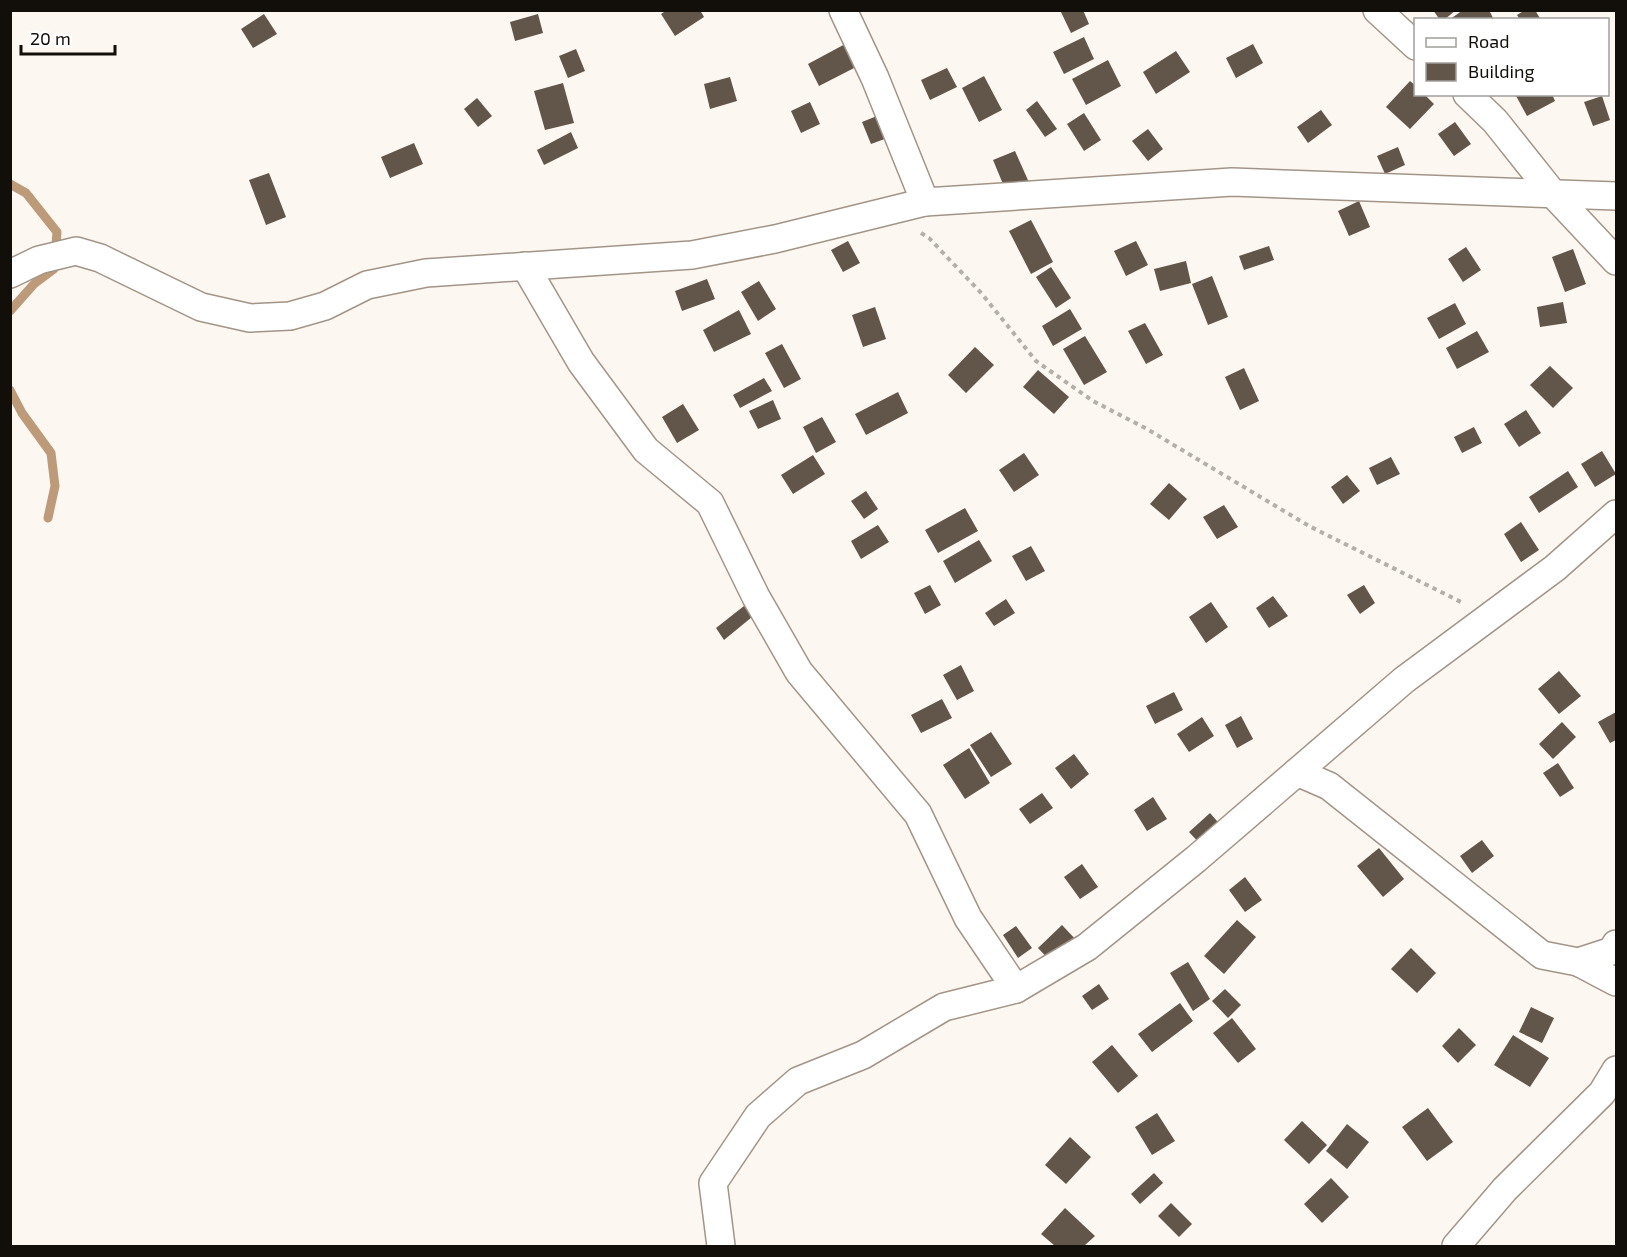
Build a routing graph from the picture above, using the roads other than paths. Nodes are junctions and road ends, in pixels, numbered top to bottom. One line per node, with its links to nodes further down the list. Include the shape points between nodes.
1 (843, 10): 7 (street, via 876,78)
2 (1377, 10): 3 (street)
3 (1414, 44)
4 (1469, 96): 5 (street, via 1495,121)
5 (1554, 195): 6 (street); 7 (street, via 1232,182); 8 (street)
6 (1617, 196)
7 (925, 202): 9 (street, via 692,255)
8 (1617, 261)
9 (525, 266): 10 (street, via 426,273 368,285 325,306 290,316 250,318 201,306 100,258 76,251 39,260); 16 (street, via 581,362 646,450 710,503 756,597 800,672 918,814 968,918)
10 (10, 274)
11 (1617, 514): 12 (street, via 1555,568 1404,680)
12 (1298, 772): 14 (street, via 1329,786 1542,955); 16 (street, via 1087,947)
13 (1617, 944): 14 (street, via 1612,951)
14 (1578, 963): 15 (street)
15 (1617, 982)
16 (1016, 989): 18 (street, via 944,1007 863,1055 798,1081 758,1116 713,1183)
17 (1617, 1070): 19 (street, via 1602,1093 1505,1189)
18 (721, 1246)
19 (1456, 1246)

